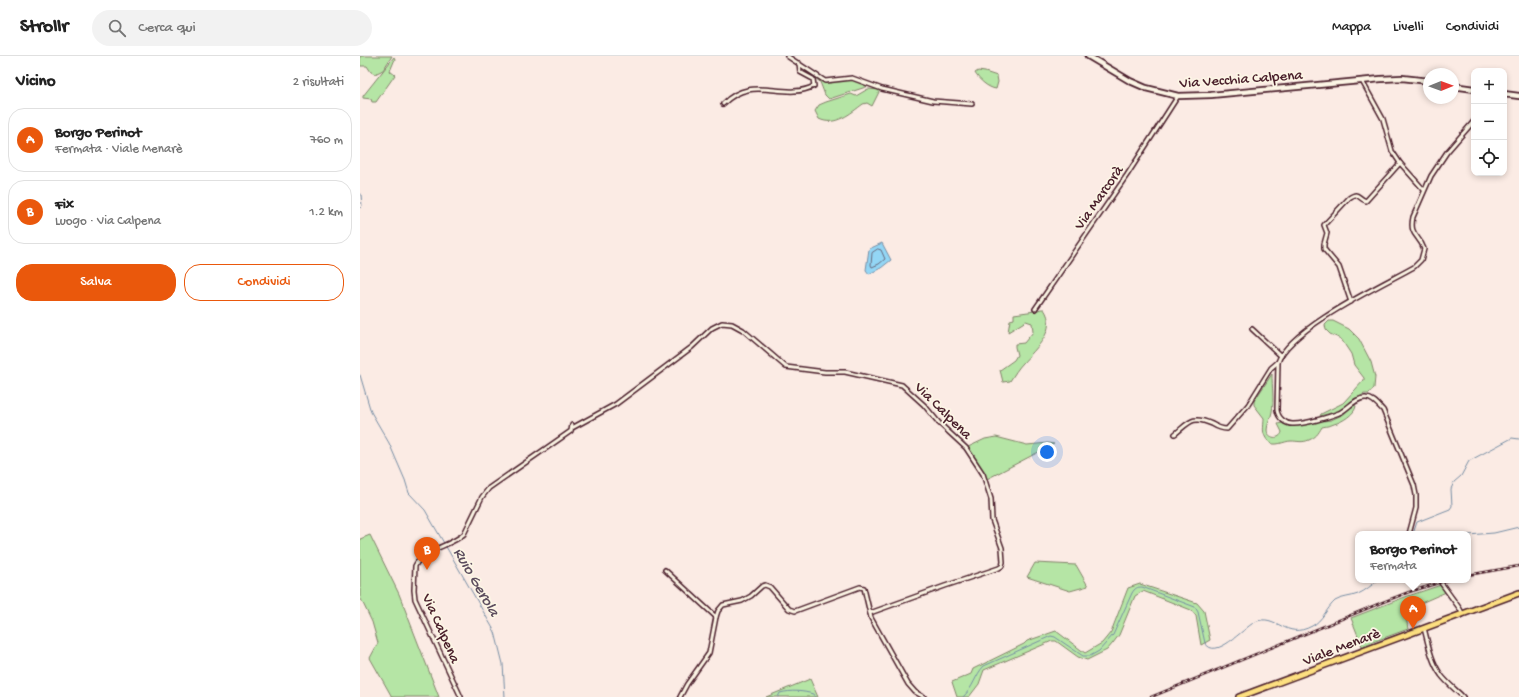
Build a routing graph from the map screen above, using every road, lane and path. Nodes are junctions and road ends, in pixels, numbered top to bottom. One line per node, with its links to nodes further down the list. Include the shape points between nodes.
1 (787, 56): 3 (street)
2 (1088, 56): 9 (main road, Via Vecchia Calpena, via 1130,81)
3 (798, 65): 11 (street, via 800,72 813,80 814,86 793,91 754,88 740,92); 12 (street, via 825,81 852,78 882,89 933,101)
4 (1423, 80): 5 (main road, Via Vecchia Calpena, via 1402,78)
5 (1362, 81): 9 (main road, Via Vecchia Calpena); 14 (street, via 1383,119 1392,151)
6 (1459, 87): 7 (main road)
7 (1471, 89)
8 (1507, 94): 10 (main road)
9 (1178, 96): 17 (street, Via Marcorà)
10 (1519, 96)
11 (723, 104)
12 (972, 104)
13 (1471, 124): 15 (street, via 1447,152)
14 (1400, 163): 15 (street); 16 (street, via 1366,201 1358,195 1353,195 1324,225 1327,233 1324,249 1339,266)
15 (1424, 190): 16 (street, via 1412,223 1413,232 1424,249 1421,260 1414,267)
16 (1350, 302): 19 (street, via 1315,323)
17 (1034, 309)
18 (1252, 329): 19 (street)
19 (1280, 356): 20 (street)
20 (1278, 362): 21 (street, via 1271,368 1248,405 1227,429 1199,419 1192,421); 22 (street, via 1277,410 1284,422 1294,424 1332,416 1360,398 1374,401 1383,410 1414,485 1416,508)
21 (1175, 434)
22 (1410, 531)
23 (665, 570): 28 (street)
24 (1441, 583): 27 (street)
25 (1519, 593): 27 (main road, Viale Menarè)
26 (870, 614): 28 (street, via 866,591 862,587 795,611 789,609 770,587 765,585 742,601 723,605); 30 (street, Via Calpena, via 1002,566 1002,548 992,520 991,499 983,474 966,448 902,385 845,372 786,367 743,330 732,324 722,323 712,328 692,347 616,404 572,426 570,431 489,488 464,534 416,563 414,596); 32 (street, via 908,684)
27 (1462, 614): 29 (main road, Viale Menarè)
28 (716, 617): 31 (street, via 709,653)
29 (1424, 628): 33 (main road, Viale Menarè); 34 (street, via 1437,668)
30 (461, 697)
31 (680, 697)
32 (924, 697)
33 (1239, 697)
34 (1463, 697)

